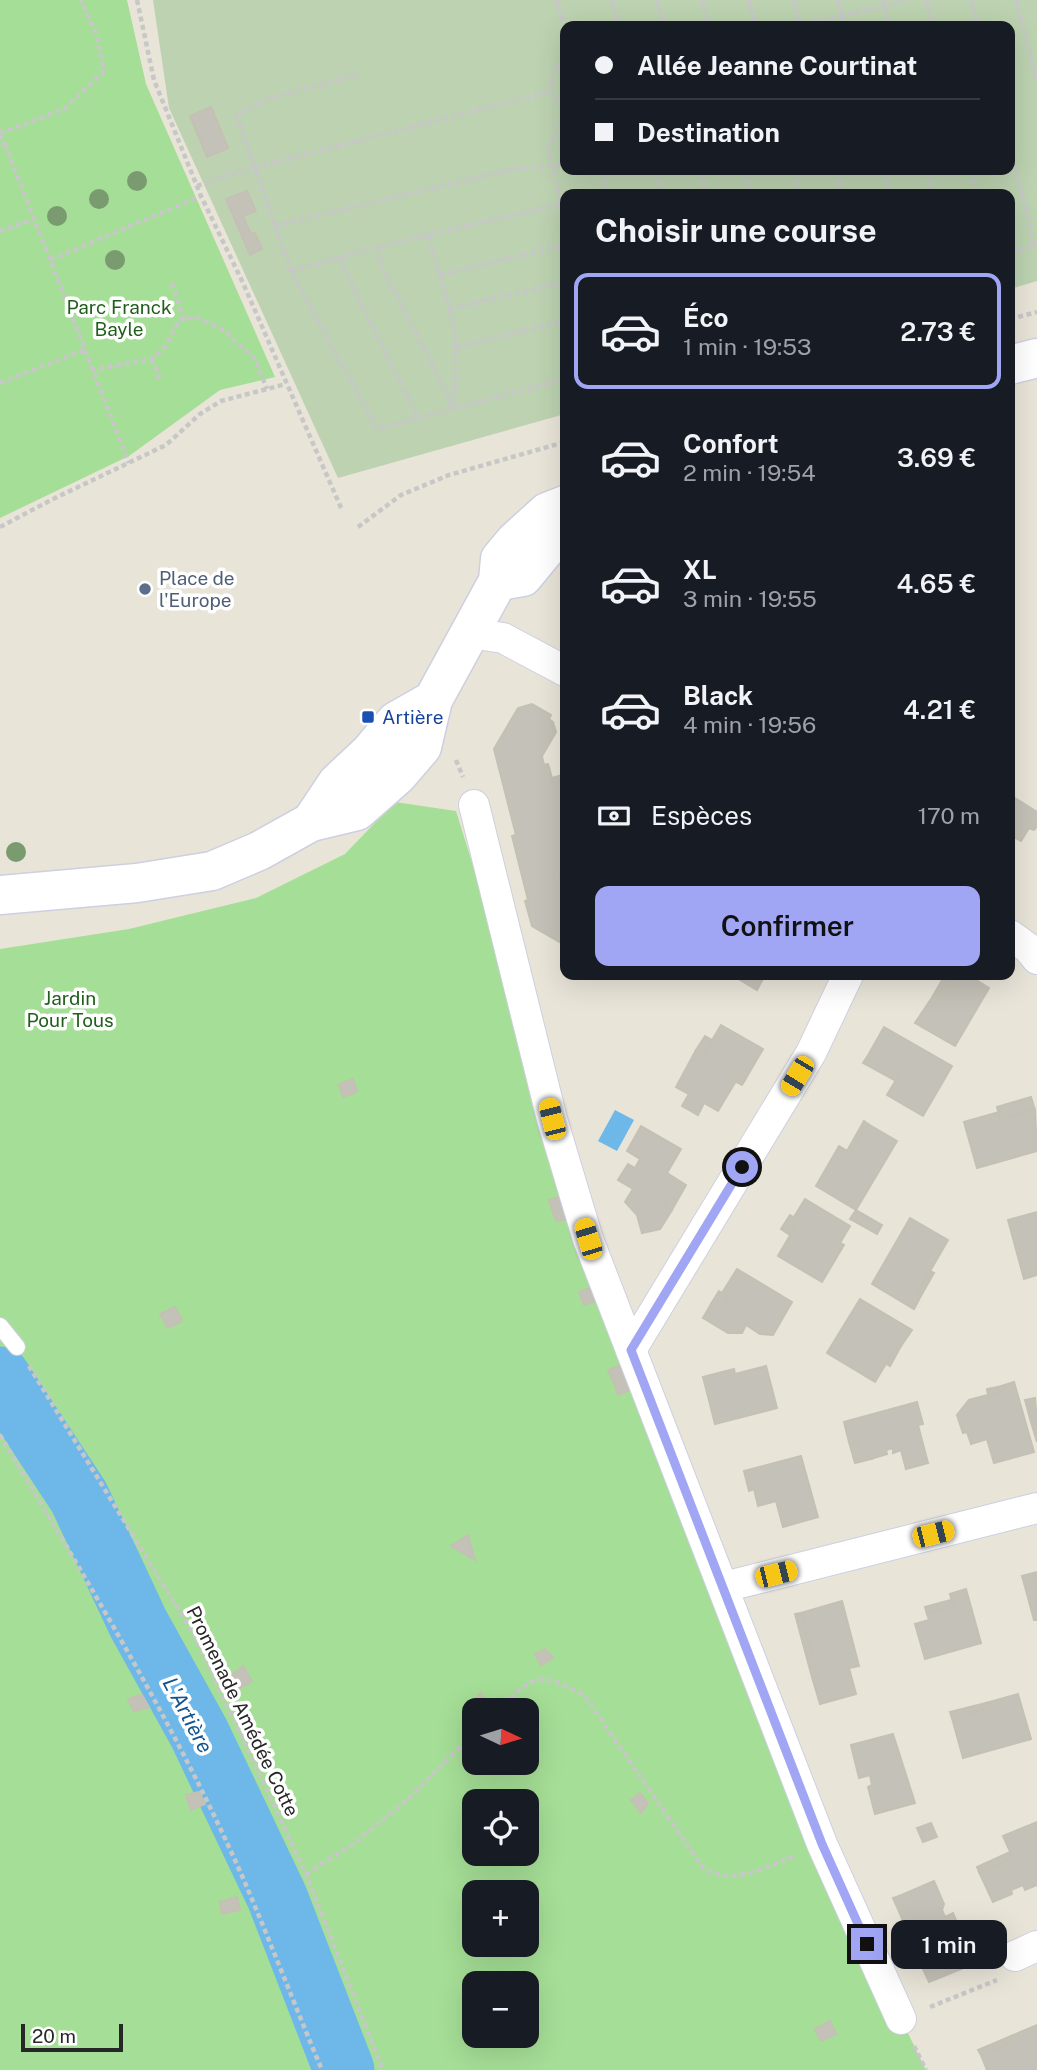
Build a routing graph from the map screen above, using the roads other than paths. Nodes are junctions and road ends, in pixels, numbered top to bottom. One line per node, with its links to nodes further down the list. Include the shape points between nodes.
1 (1037, 358): 2 (main road)
2 (1015, 364)
3 (560, 507): 5 (main road, via 547,512 500,559)
4 (560, 532): 5 (main road, via 523,577)
5 (498, 582): 6 (main road)
6 (470, 633): 7 (street, via 503,638); 9 (main road, via 433,700 396,721 337,783 311,822 259,851 212,871)
7 (560, 668)
8 (474, 805): 15 (street, via 552,1119 588,1239)
9 (0, 895)
10 (1015, 938): 11 (street)
11 (1037, 958)
12 (846, 980): 15 (street, via 811,1053)
13 (0, 1326): 14 (lane)
14 (17, 1347)
15 (631, 1350): 17 (street)
16 (1037, 1508): 17 (street)
17 (724, 1587): 18 (street, via 822,1844)
18 (901, 2019)

